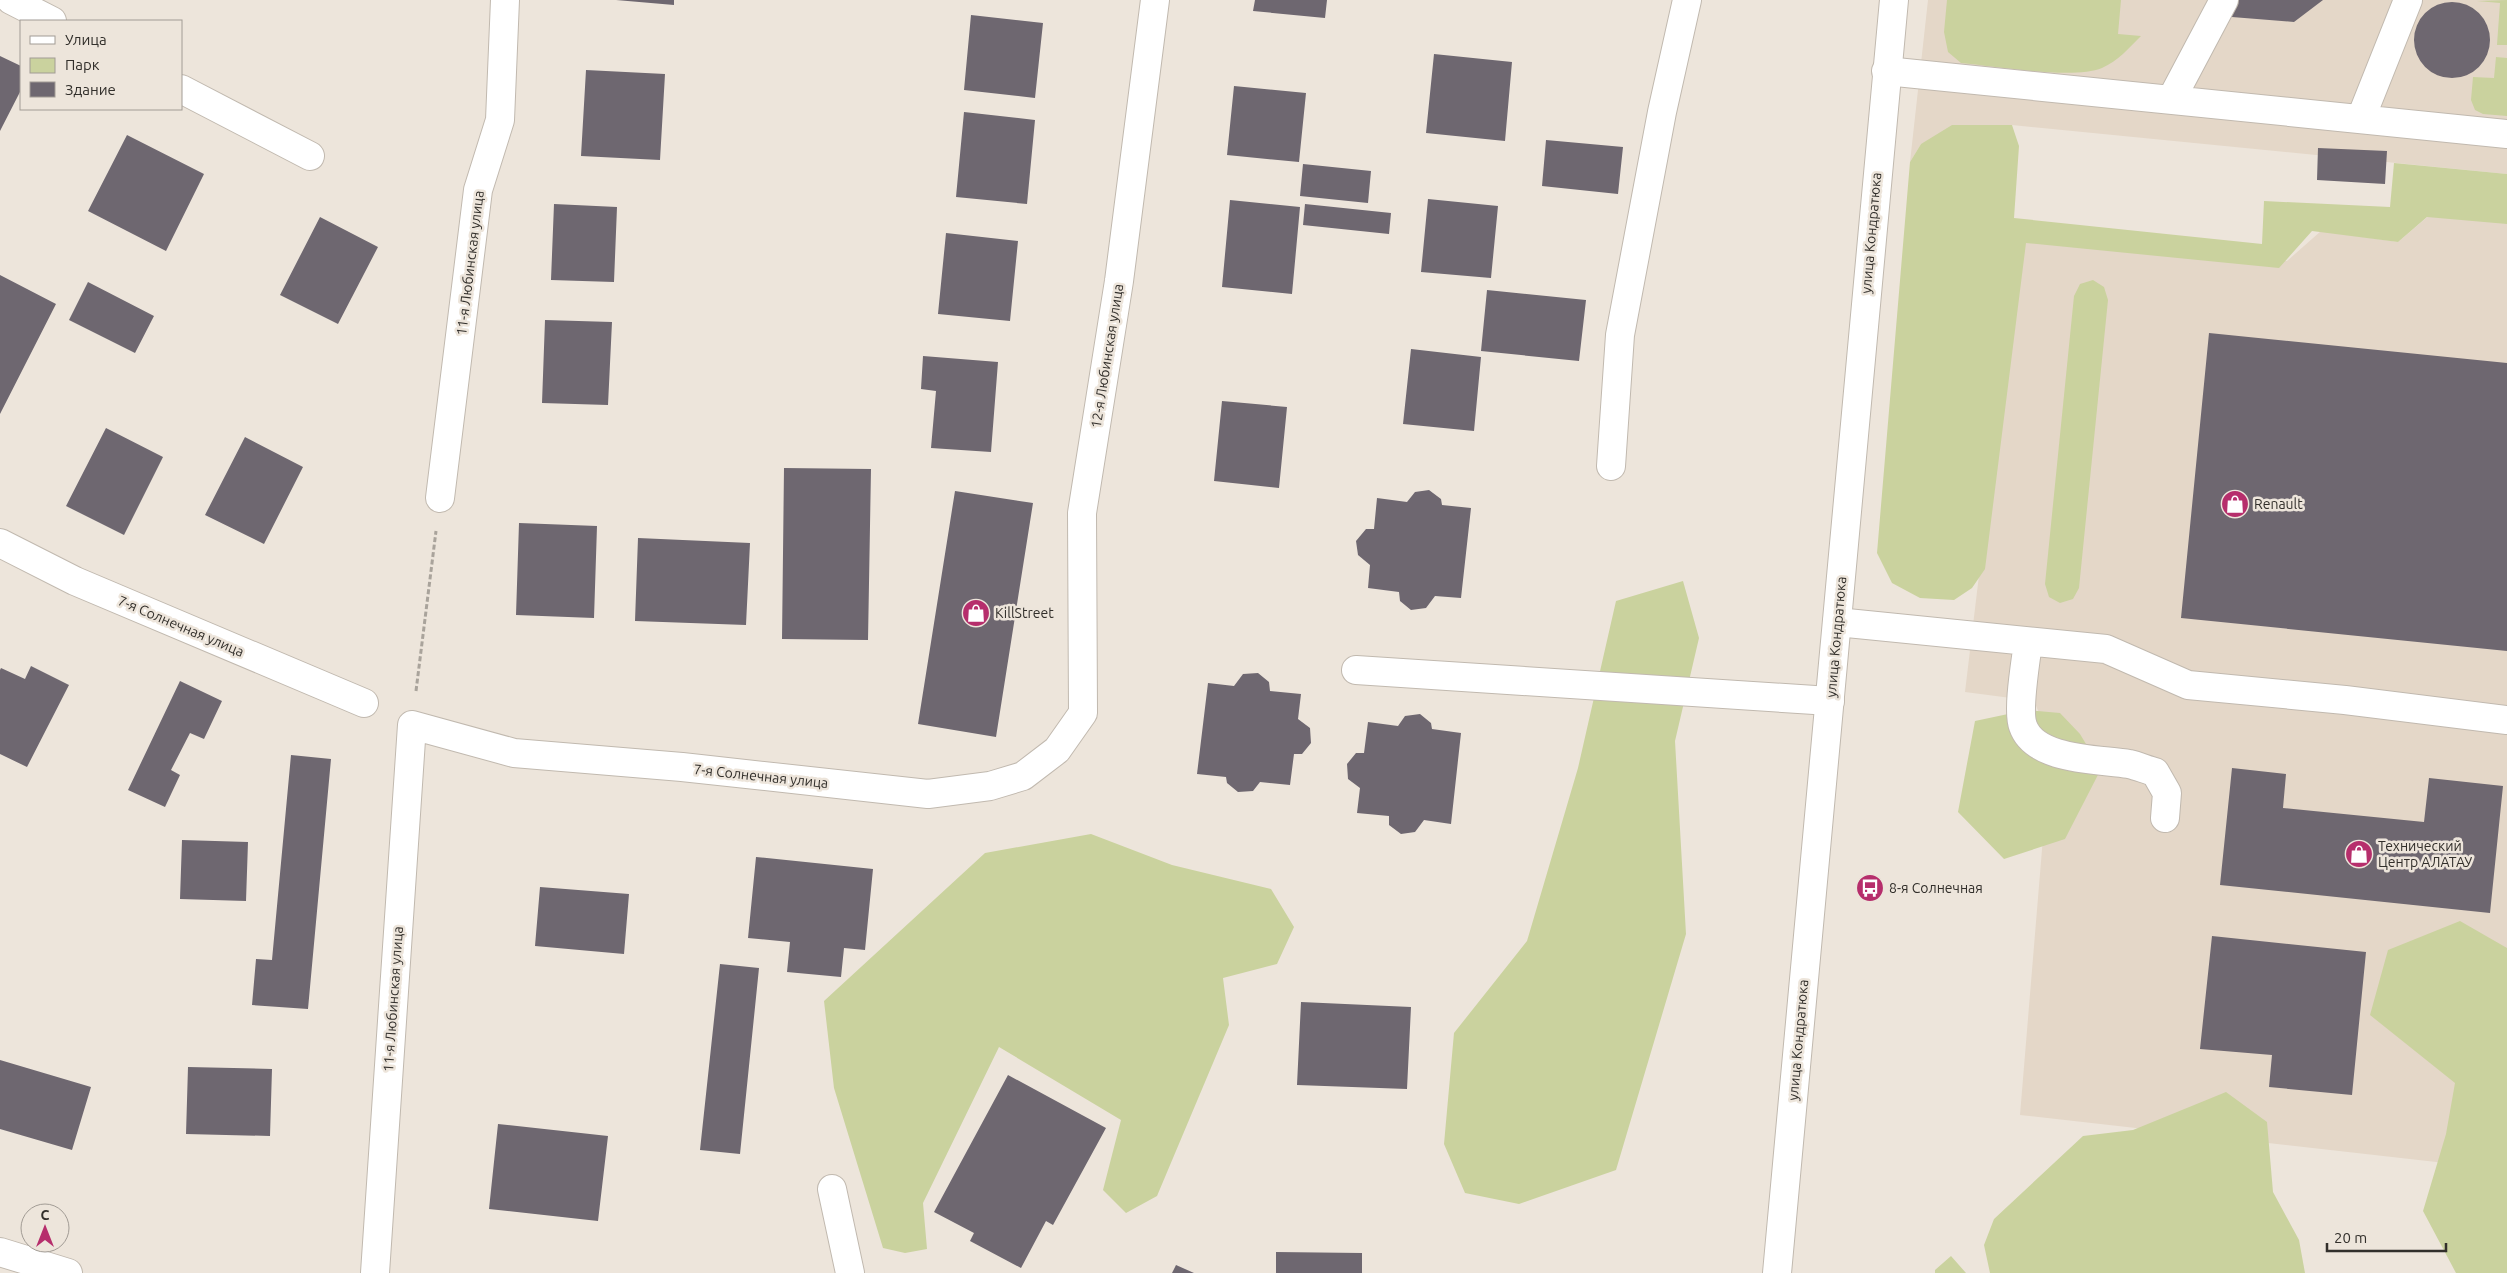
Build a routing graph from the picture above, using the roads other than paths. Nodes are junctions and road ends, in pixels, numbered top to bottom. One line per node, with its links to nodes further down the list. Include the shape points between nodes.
1 (11, 0): 8 (street)
2 (505, 0): 16 (street, 11-я Любинская улица, via 500,120 478,190)
3 (1156, 0): 23 (street, 12-я Любинская улица, via 1119,281 1082,514)
4 (1687, 0): 15 (street, via 1662,112 1620,336)
5 (1894, 0): 9 (street, улица Кондратюка)
6 (2224, 0): 11 (street)
7 (2408, 0): 12 (street)
8 (50, 20)
9 (1886, 71): 11 (street); 18 (street, улица Кондратюка)
10 (182, 90): 14 (street)
11 (2171, 100): 12 (street)
12 (2361, 118): 13 (street)
13 (2507, 134)
14 (310, 156)
15 (1611, 466)
16 (440, 498)
17 (0, 543): 22 (street, 7-я Солнечная улица, via 75,581)
18 (1837, 622): 19 (street); 21 (street, улица Кондратюка)
19 (2028, 642): 24 (street, via 2106,649 2188,685); 26 (street, via 2022,695 2023,726 2038,745 2079,760 2130,764 2155,772 2167,793)
20 (1356, 670): 21 (street)
21 (1830, 701): 32 (street, улица Кондратюка)
22 (364, 703)
23 (1083, 713): 25 (street, 7-я Солнечная улица, via 1057,750 1024,776 990,786 928,794 514,752)
24 (2507, 720)
25 (412, 725): 30 (street, 11-я Любинская улица)
26 (2165, 818)
27 (832, 1189): 31 (street)
28 (0, 1252): 29 (street)
29 (68, 1273)
30 (375, 1273)
31 (850, 1273)
32 (1777, 1273)

